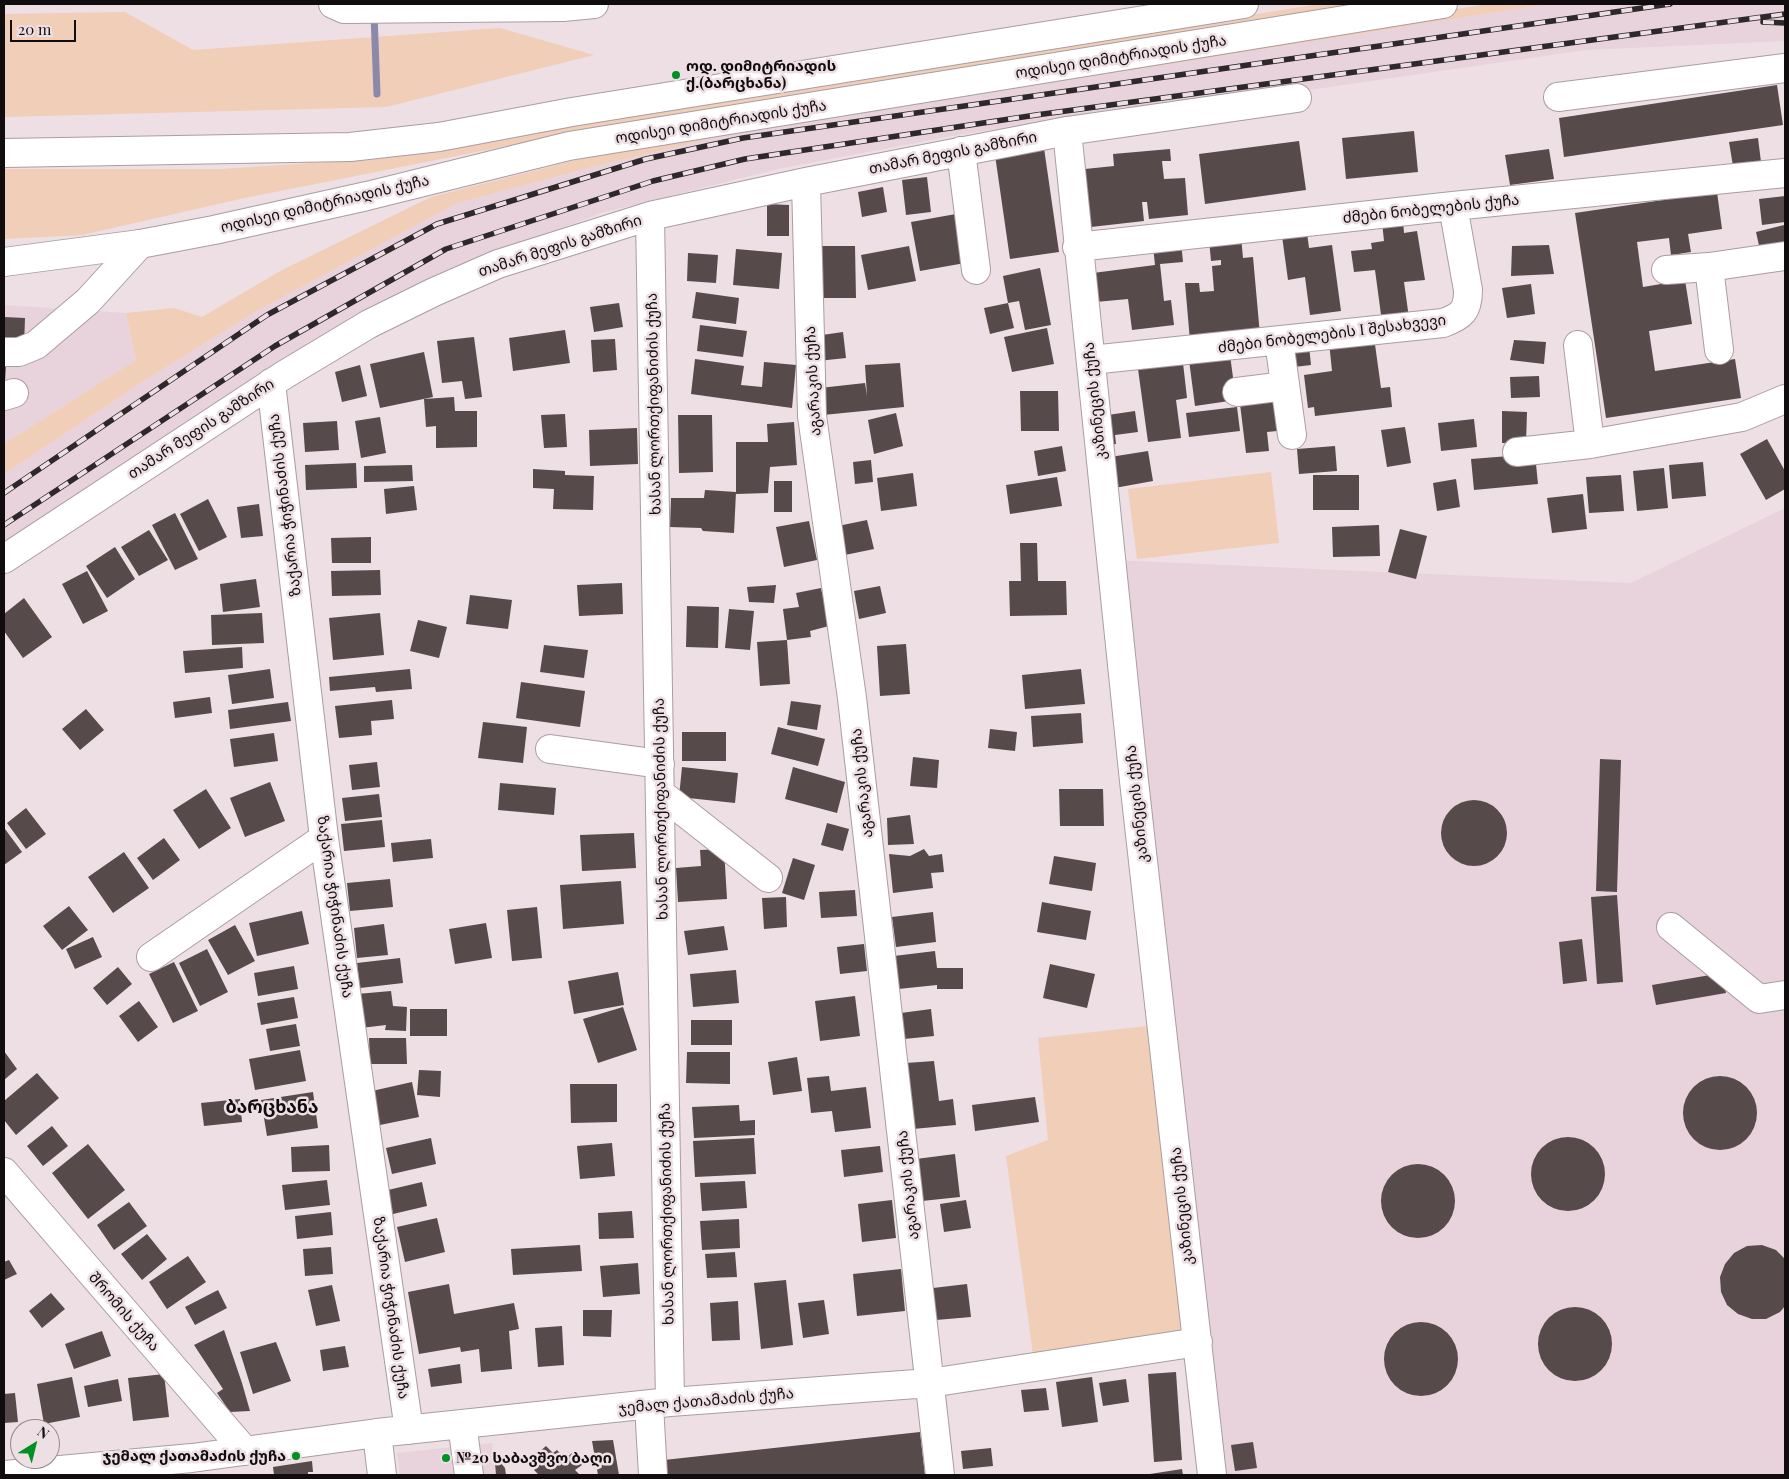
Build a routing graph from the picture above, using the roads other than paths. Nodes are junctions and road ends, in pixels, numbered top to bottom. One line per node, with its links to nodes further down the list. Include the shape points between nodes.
1 (333, 4): 2 (street, via 344,9)
2 (594, 4)
3 (1244, 4): 10 (street, via 572,112 439,137 350,147)
4 (1443, 4): 15 (street, ოდისეი დიმიტრიადის ქუჩა, via 569,146 367,196)
5 (1784, 64): 6 (street)
6 (1558, 97)
7 (1297, 98): 8 (street, თამარ მეფის გამზირი)
8 (1067, 132): 9 (street, თამარ მეფის გამზირი); 16 (street, კაზინეცის ქუჩა)
9 (961, 151): 12 (street, თამარ მეფის გამზირი); 20 (street)
10 (4, 153)
11 (1785, 174): 13 (street, ძმები ნობელების ქუჩა)
12 (806, 182): 14 (street, თამარ მეფის გამზირი); 45 (street, აგარაკის ქუჩა, via 812,416 852,698)
13 (1453, 206): 16 (street, ძმები ნობელების ქუჩა); 22 (street, ძმები ნობელების I შესახვევი, via 1468,290 1468,304 1458,317 1443,322)
14 (650, 216): 27 (street, თამარ მეფის გამზირი, via 498,264 434,292 369,324); 36 (street, ხასან ლორთქიფანიძის ქუჩა)
15 (140, 244): 18 (street, ოდისეი დიმიტრიადის ქუჩა); 25 (street, via 88,301 36,345 19,352)
16 (1078, 247): 26 (street, კაზინეცის ქუჩა)
17 (1785, 256): 19 (street)
18 (4, 262)
19 (1710, 267): 21 (street); 24 (street)
20 (976, 270)
21 (1666, 270)
22 (1279, 342): 26 (street, ძმები ნობელების I შესახვევი); 28 (street)
23 (1578, 345): 32 (street)
24 (1719, 350)
25 (4, 352)
26 (1091, 360): 44 (street, კაზინეცის ქუჩა, via 1134,781)
27 (271, 383): 34 (street, თამარ მეფის გამზირი); 38 (street, ზაქარია ჭიჭინაძის ქუჩა)
28 (1285, 386): 29 (street); 31 (street)
29 (1237, 392)
30 (1785, 399): 32 (street, via 1742,416)
31 (1292, 435)
32 (1590, 444): 33 (street)
33 (1517, 452)
34 (4, 559)
35 (550, 749): 36 (street)
36 (660, 764): 37 (street, ხასან ლორთქიფანიძის ქუჩა)
37 (660, 793): 39 (street); 46 (street, ხასან ლორთქიფანიძის ქუჩა)
38 (324, 838): 41 (street); 48 (street, ზაქარია ჭიჭინაძის ქუჩა)
39 (768, 878)
40 (1671, 927): 42 (street, via 1759,999)
41 (151, 957)
42 (1785, 995)
43 (4, 1172): 50 (street, შრომის ქუჩა)
44 (1198, 1342): 45 (street, ჯემალ ქათამაძის ქუჩა); 56 (street, კაზინეცის ქუჩა)
45 (930, 1384): 46 (street, ჯემალ ქათამაძის ქუჩა); 55 (street, აგარაკის ქუჩა)
46 (660, 1404): 47 (street, ჯემალ ქათამაძის ქუჩა); 54 (street, ხასან ლორთქიფანიძის ქუჩა)
47 (462, 1424): 48 (street, ჯემალ ქათამაძის ქუჩა); 53 (street)
48 (409, 1430): 49 (street, ჯემალ ქათამაძის ქუჩა)
49 (377, 1433): 50 (street, ჯემალ ქათამაძის ქუჩა); 52 (street)
50 (245, 1451): 51 (street, ჯემალ ქათამაძის ქუჩა)
51 (5, 1475)
52 (382, 1475)
53 (469, 1475)
54 (652, 1475)
55 (940, 1475)
56 (1212, 1475)

